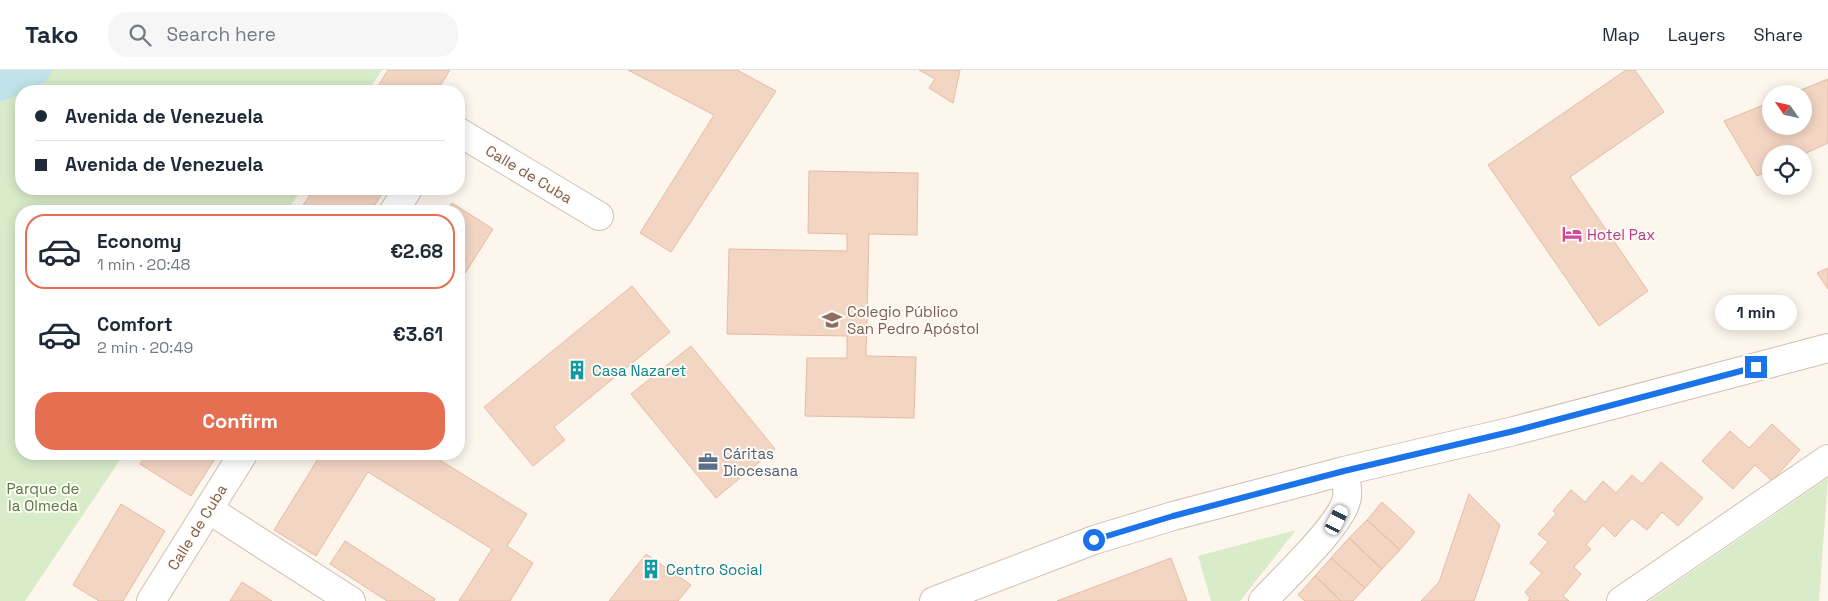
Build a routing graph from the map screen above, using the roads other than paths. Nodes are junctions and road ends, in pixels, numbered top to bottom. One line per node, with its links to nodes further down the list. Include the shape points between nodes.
1 (465, 136): 2 (street, Calle de Cuba)
2 (599, 216)
3 (1828, 348): 6 (street, via 1514,431)
4 (1828, 459): 12 (street)
5 (239, 460): 7 (street, Calle de Cuba)
6 (1344, 471): 10 (street, via 1094,540); 11 (street, via 1347,499 1337,520)
7 (208, 509): 8 (street, Calle de Cuba); 9 (street)
8 (150, 601)
9 (351, 601)
10 (934, 601)
11 (1263, 601)
12 (1621, 601)

